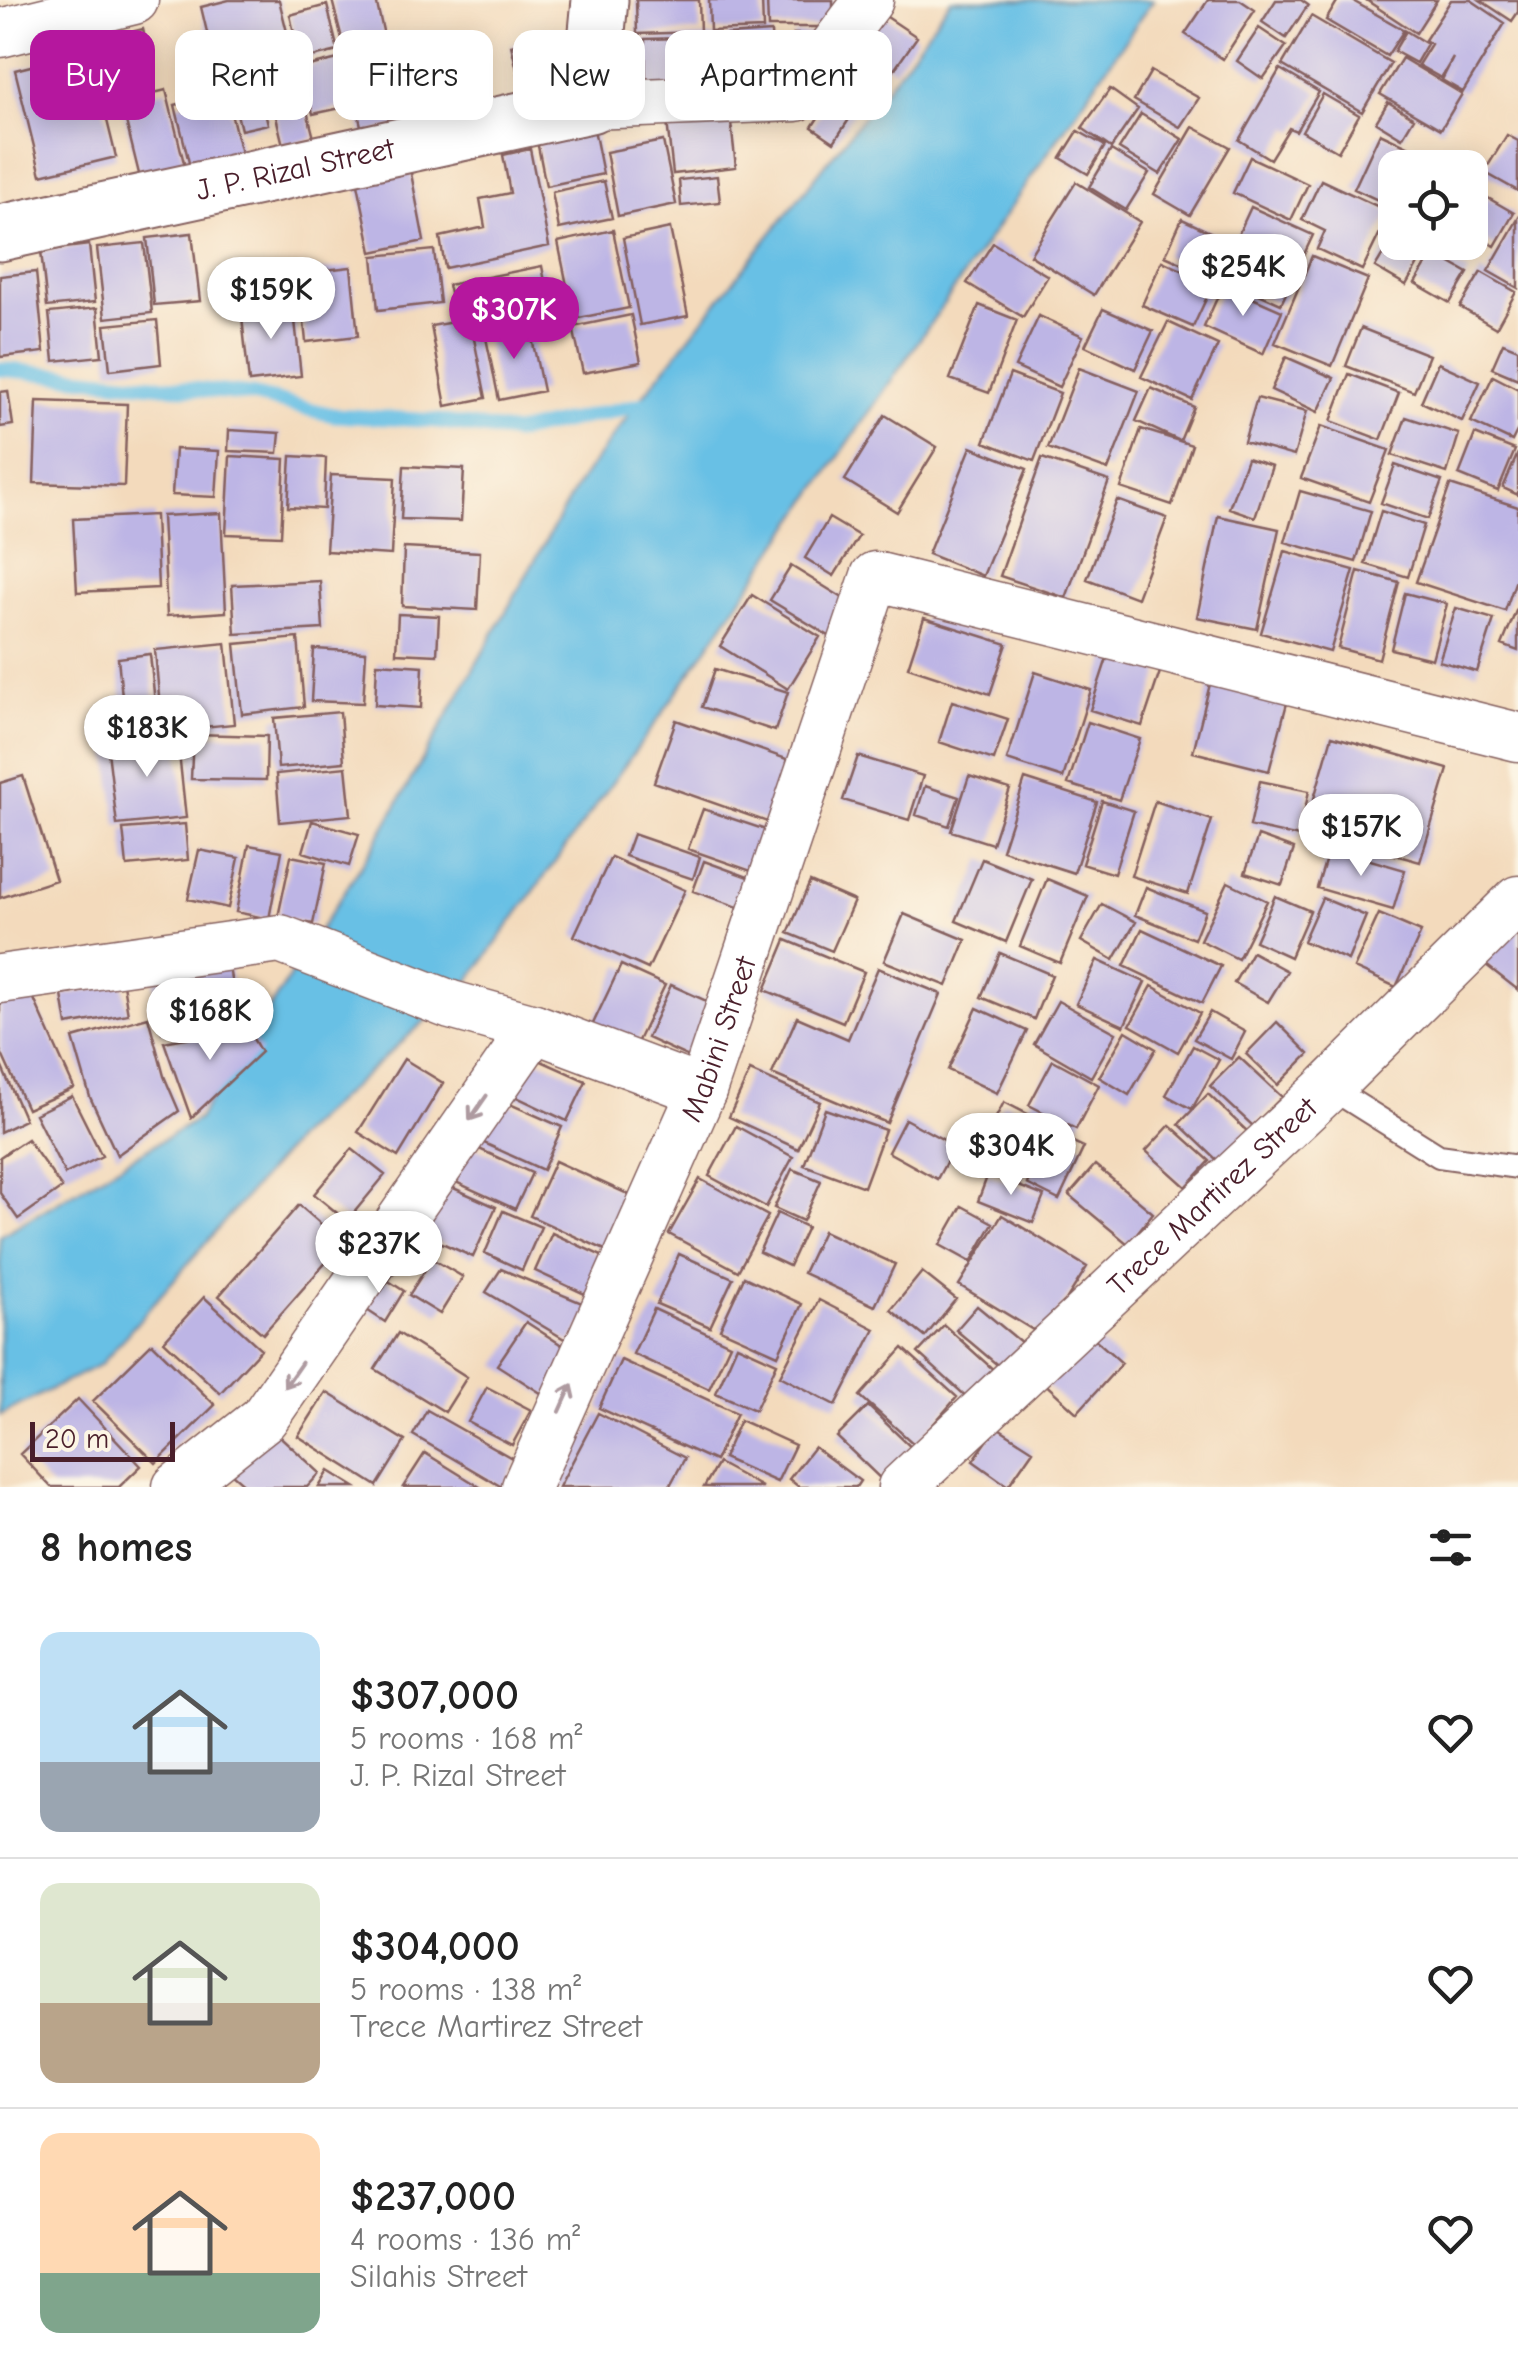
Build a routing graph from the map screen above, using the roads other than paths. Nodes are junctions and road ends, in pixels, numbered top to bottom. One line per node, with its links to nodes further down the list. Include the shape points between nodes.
1 (134, 0): 5 (street)
2 (600, 0): 4 (street)
3 (870, 0): 6 (street, via 796,97)
4 (597, 30)
5 (0, 34)
6 (645, 102)
7 (517, 120): 8 (street, J. P. Rizal Street)
8 (0, 233)
9 (1518, 737): 14 (street, Mabini Street, via 874,576)
10 (1518, 900): 13 (street, Trece Martirez Street)
11 (0, 979): 12 (street, via 280,940 451,1005)
12 (534, 1028): 14 (street); 16 (street, one-way to 16, via 264,1418)
13 (1329, 1087): 15 (lane, via 1440,1156); 18 (street, Trece Martirez Street)
14 (702, 1092): 17 (street, Mabini Street, one-way to 14)
15 (1518, 1167)
16 (177, 1487)
17 (526, 1487)
18 (902, 1487)

